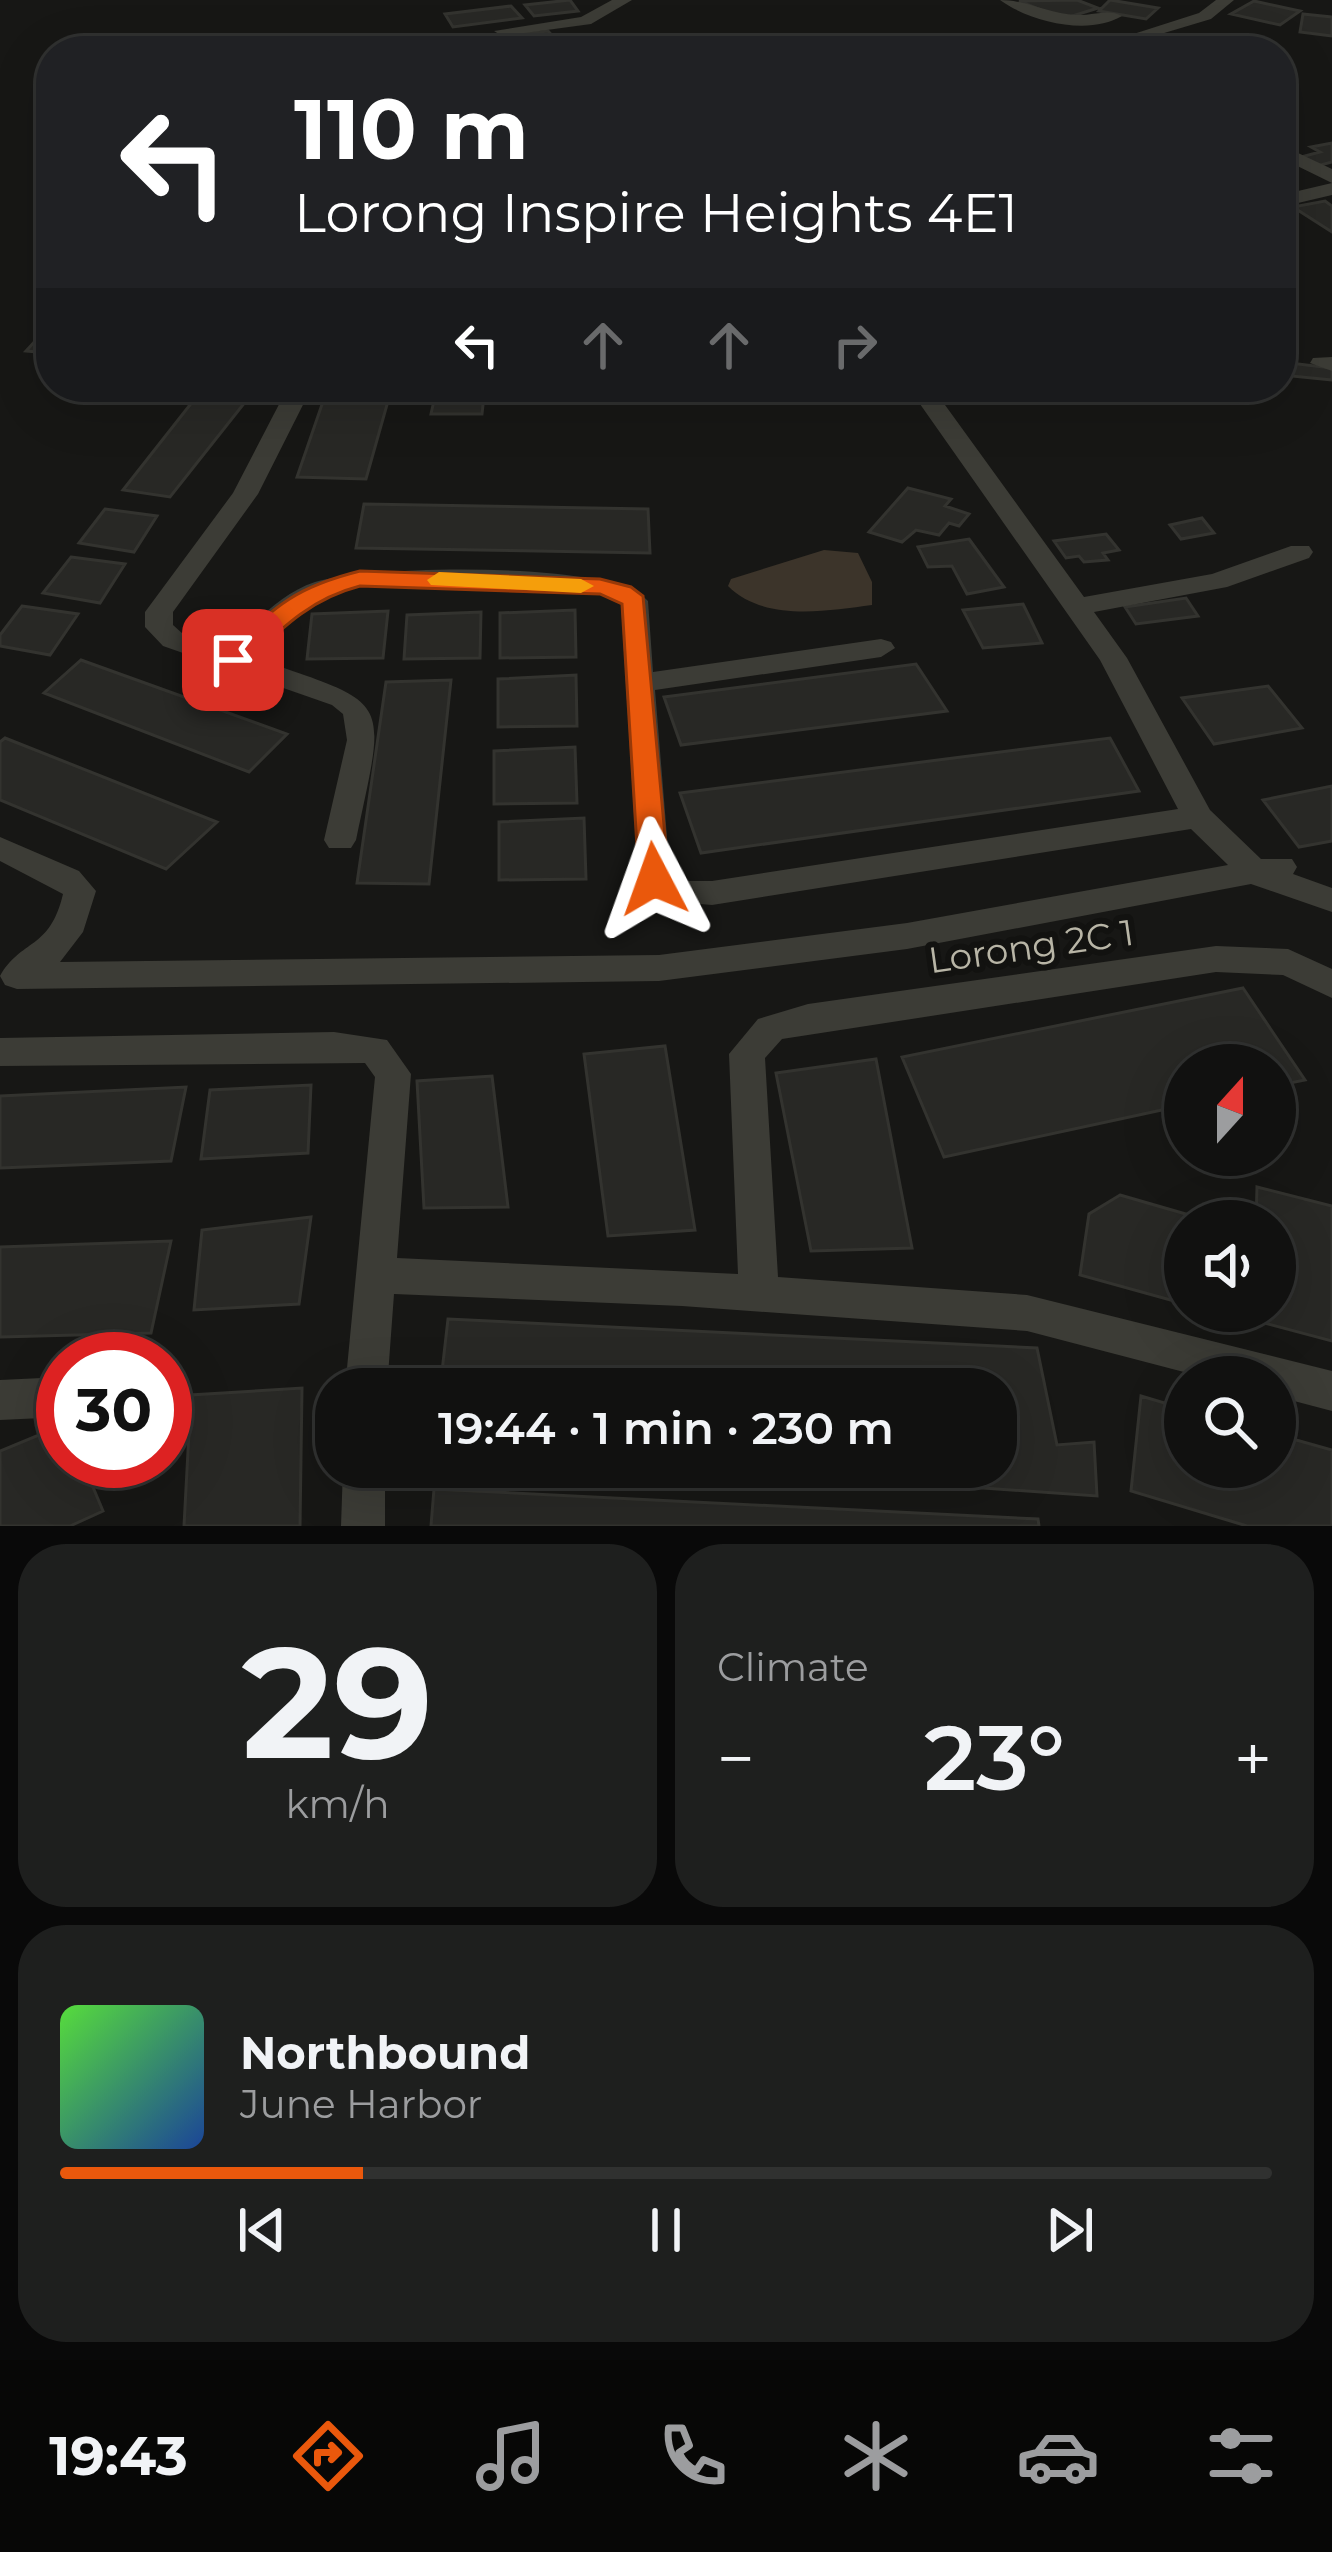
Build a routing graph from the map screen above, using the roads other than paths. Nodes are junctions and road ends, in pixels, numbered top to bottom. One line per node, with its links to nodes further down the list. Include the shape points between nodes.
1 (624, 0): 5 (street, via 585,21)
2 (1008, 0): 4 (street, via 1062,22)
3 (1226, 0): 6 (street, via 1205,16)
4 (1114, 16)
5 (502, 31)
6 (1138, 36)
7 (1296, 159): 8 (street)
8 (1332, 177)
9 (1332, 189): 10 (street)
10 (1296, 197)
11 (292, 402): 16 (street, via 245,494 159,612 159,627 173,640)
12 (931, 402): 14 (street)
13 (1300, 552): 14 (street, via 1219,581)
14 (1077, 607): 18 (street)
15 (880, 649): 17 (street)
16 (233, 660): 17 (street, via 291,606 360,578 600,587 634,601); 19 (street, via 357,710 362,740)
17 (641, 682): 18 (street, via 654,879 676,893)
18 (1198, 818): 21 (street)
19 (340, 840)
20 (0, 848): 24 (street, via 80,891 58,948)
21 (1269, 871): 22 (street); 23 (street); 24 (street, via 907,936 659,968)
22 (1332, 882)
23 (1332, 900)
24 (8, 977)
25 (1332, 985): 28 (street, Lorong 2C 1, via 1288,962 1216,959 770,1029 747,1054)
26 (0, 1052): 27 (street, via 375,1050 393,1074)
27 (374, 1275): 28 (street); 29 (street)
28 (759, 1292): 30 (street, via 1028,1313)
29 (367, 1368)
30 (1332, 1391)
31 (36, 1398): 32 (street)
32 (0, 1400)
33 (364, 1488): 34 (street)
34 (363, 1526)

